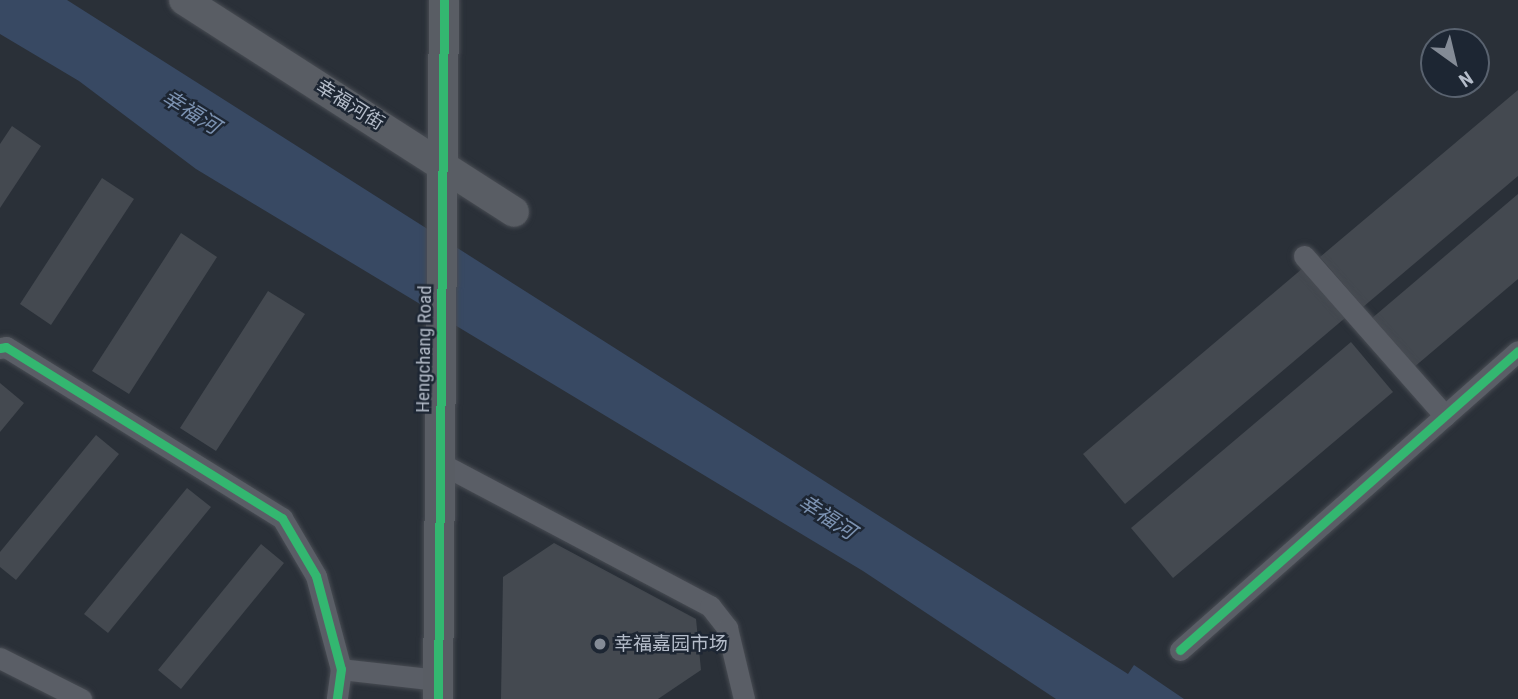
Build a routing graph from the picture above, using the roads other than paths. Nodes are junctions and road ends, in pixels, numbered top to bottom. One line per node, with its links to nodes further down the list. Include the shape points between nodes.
1 (184, 0): 3 (street, 幸福河街)
2 (444, 0): 3 (street, Hengchang Road)
3 (443, 164): 4 (street, 幸福河街); 9 (street, Hengchang Road)
4 (514, 212)
5 (1304, 256): 8 (street)
6 (0, 348): 12 (street, via 6,347 282,518 316,576)
7 (1518, 351): 8 (street)
8 (1445, 416): 10 (street)
9 (440, 463): 13 (street, Hengchang Road); 16 (street, via 710,606 727,628)
10 (1180, 650)
11 (0, 658): 14 (street)
12 (341, 669): 13 (street); 15 (street)
13 (438, 689)
14 (81, 699)
15 (337, 699)
16 (744, 699)

